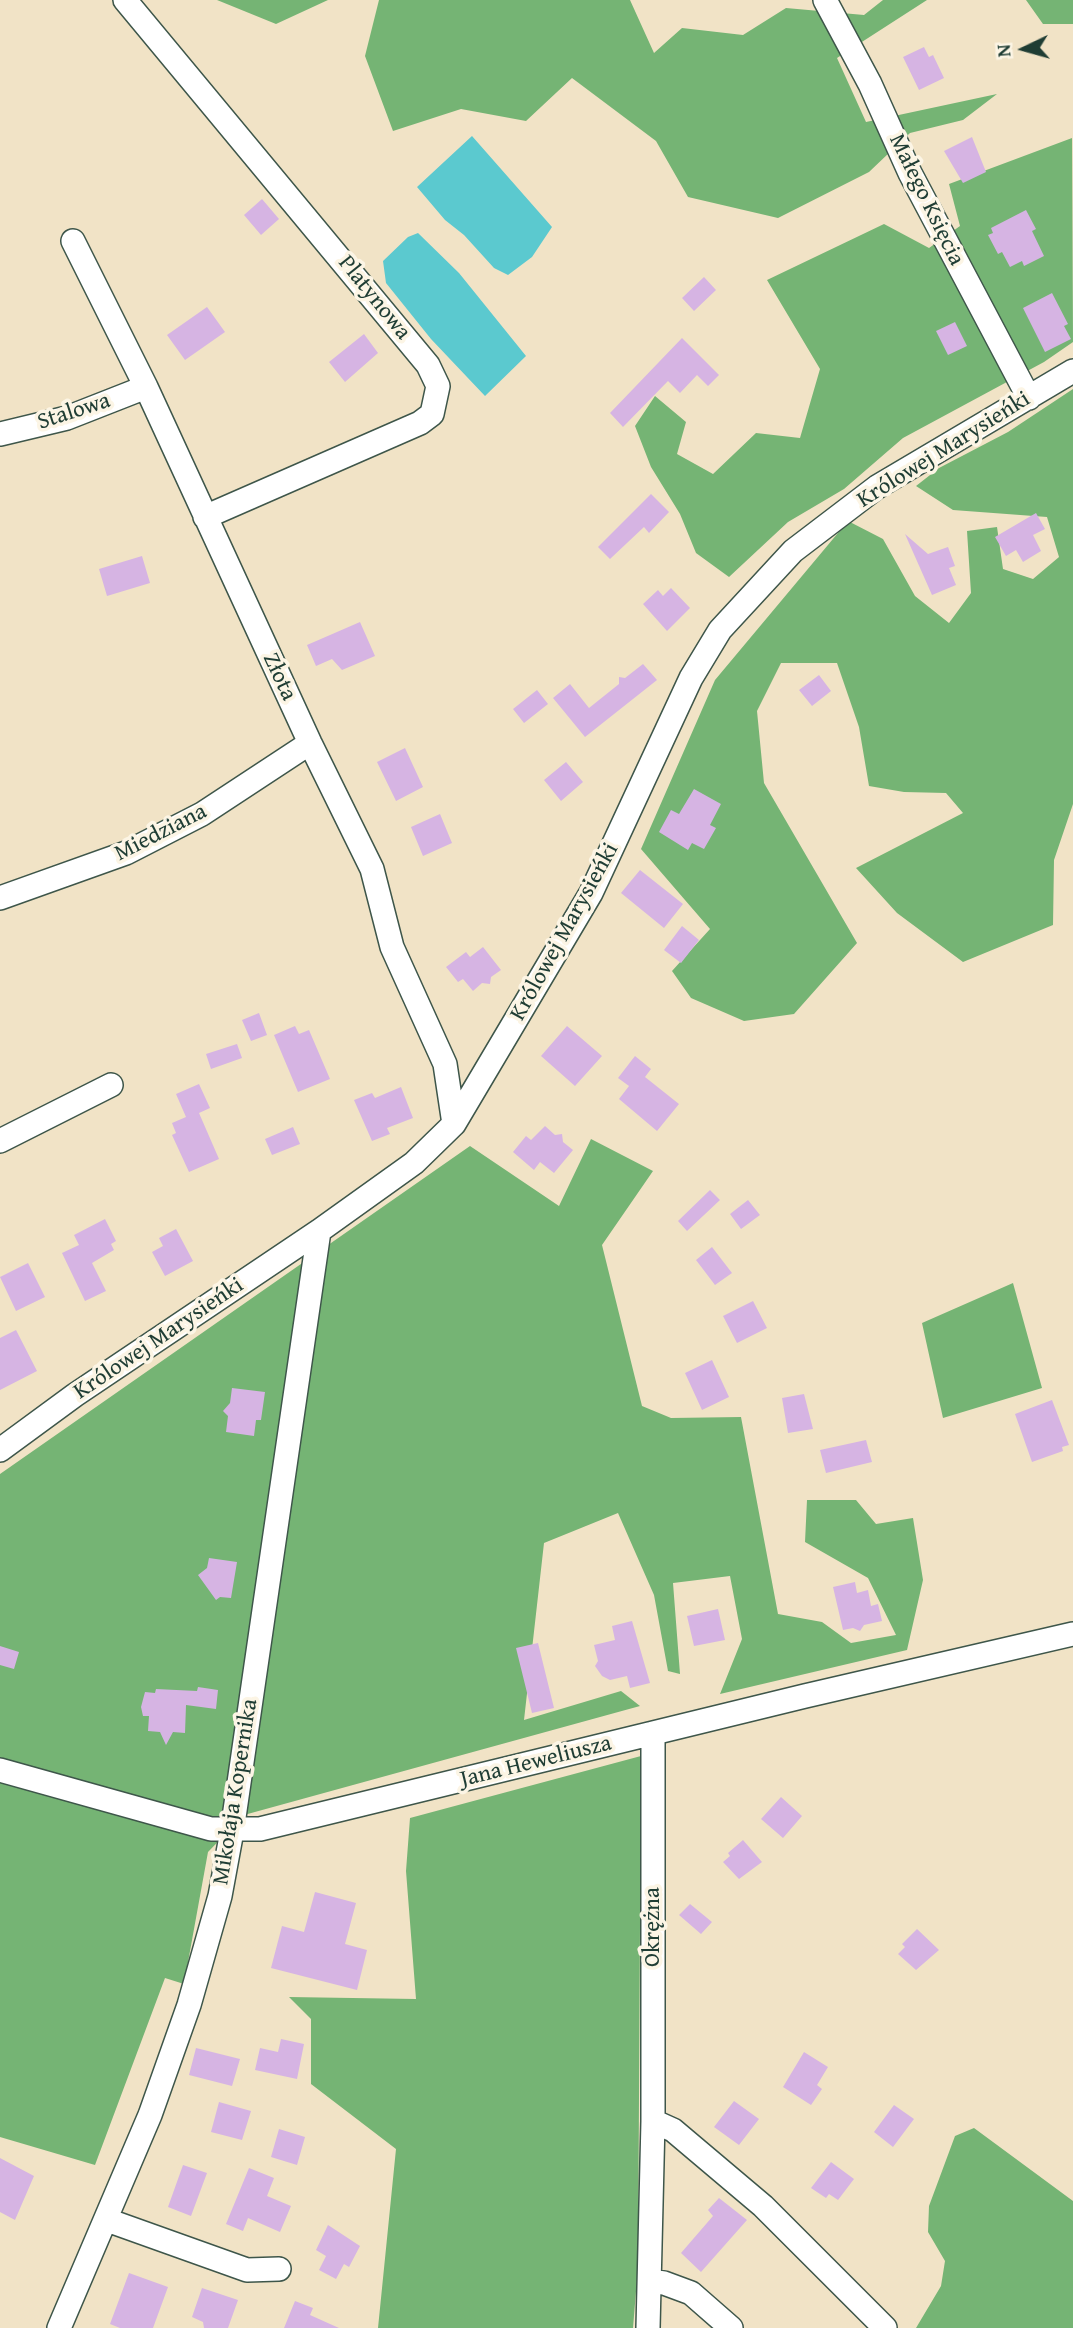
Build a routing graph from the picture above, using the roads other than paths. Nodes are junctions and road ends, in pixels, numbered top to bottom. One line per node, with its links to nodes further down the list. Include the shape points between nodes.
1 (125, 0): 8 (street, Platynowa, via 419,354 438,386 432,414 420,423)
2 (825, 0): 6 (street, Małego Księcia)
3 (72, 241): 5 (street, Złota)
4 (1073, 371): 6 (street, Królowej Marysieńki)
5 (146, 387): 7 (street, Stalowa, via 67,418); 8 (street, Złota)
6 (1029, 398): 12 (street, Królowej Marysieńki, via 877,487 793,551 720,630 691,678 591,893)
7 (0, 434)
8 (205, 517): 9 (street, Złota)
9 (310, 743): 10 (street, Miedziana, via 202,814 127,853); 12 (street, Złota, via 372,869 392,947 445,1064)
10 (0, 898)
11 (111, 1084): 13 (street)
12 (454, 1124): 14 (street, Królowej Marysieńki, via 414,1163)
13 (0, 1141)
14 (319, 1231): 15 (street, Królowej Marysieńki); 19 (street, Mikołaja Kopernika)
15 (0, 1450)
16 (1073, 1634): 17 (street, Jana Heweliusza)
17 (653, 1733): 19 (street, Jana Heweliusza, via 299,1820); 20 (street, Okrężna)
18 (0, 1770): 19 (street, Jana Heweliusza)
19 (232, 1831): 21 (street, Mikołaja Kopernika, via 220,1896 189,2005)
20 (653, 2121): 23 (street, Okrężna); 27 (street, via 673,2130 763,2206)
21 (107, 2220): 22 (street, via 247,2270); 24 (street, Mikołaja Kopernika)
22 (279, 2269)
23 (650, 2281): 25 (street, Okrężna); 26 (street, via 691,2293)
24 (59, 2328)
25 (648, 2328)
26 (731, 2328)
27 (885, 2328)

